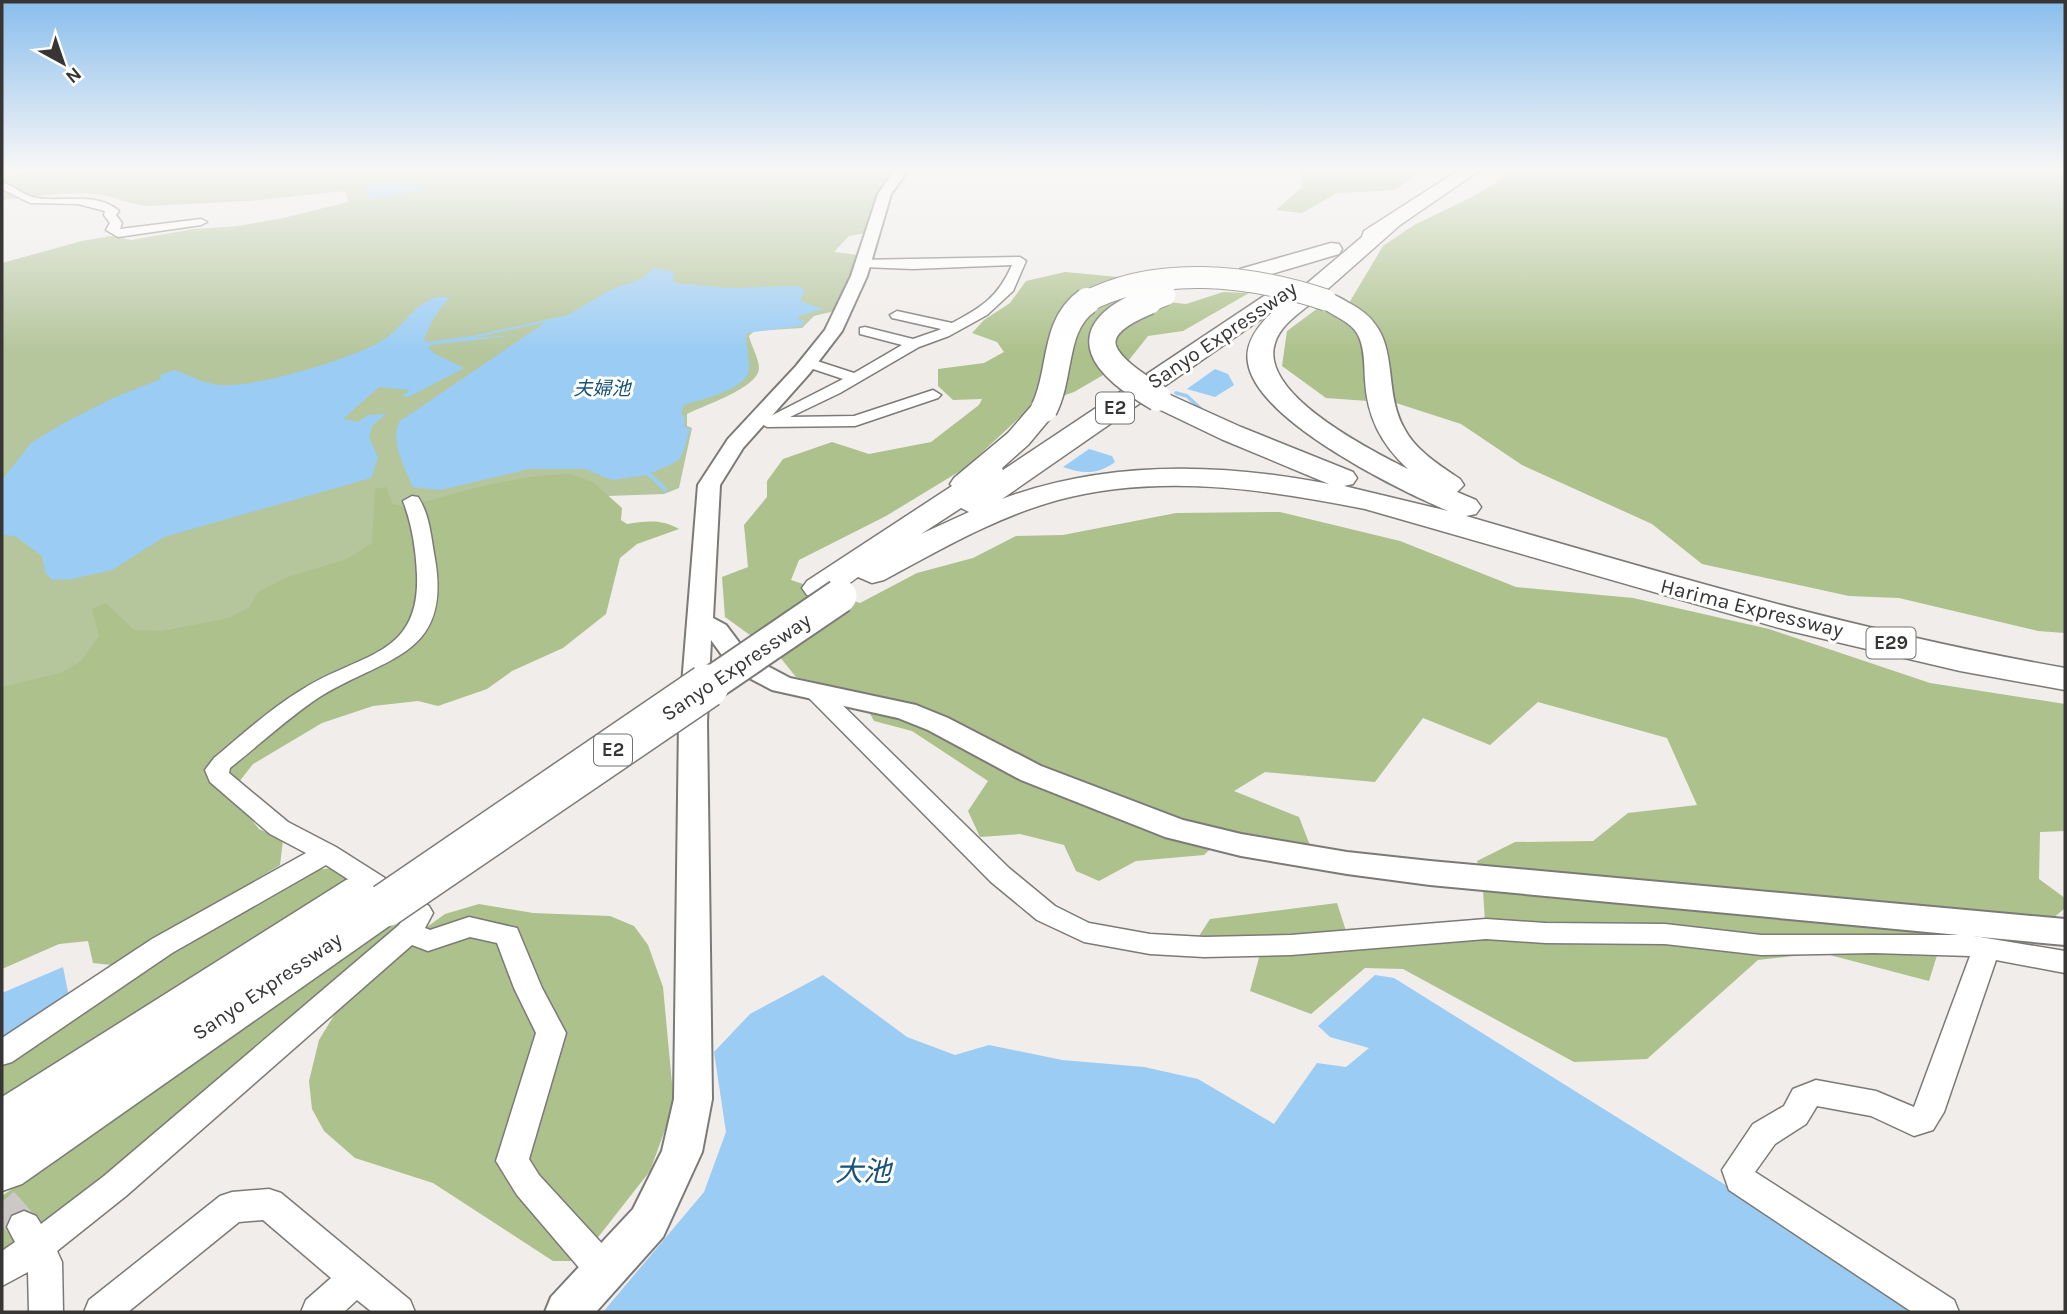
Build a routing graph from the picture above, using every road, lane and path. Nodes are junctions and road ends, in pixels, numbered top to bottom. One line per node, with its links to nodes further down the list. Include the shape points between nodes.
1 (873, 231): 6 (street)
2 (1358, 231): 5 (highway, Sanyo Expressway / E2)
3 (1378, 231): 19 (highway, Sanyo Expressway / E2)
4 (1381, 231): 18 (highway, via 1273,324 1260,358 1270,383 1326,433 1403,479 1483,515)
5 (1331, 249): 16 (highway, Sanyo Expressway / E2); 17 (highway, bridge, via 1153,299 1126,312 1108,327 1101,343 1104,359 1120,375 1158,398 1231,433)
6 (863, 263): 8 (street, via 1020,261 999,298); 11 (street, via 833,330)
7 (897, 315): 8 (street)
8 (951, 327): 10 (street)
9 (864, 331): 10 (street)
10 (915, 344): 12 (street)
11 (808, 363): 12 (street); 14 (street)
12 (855, 379): 14 (street)
13 (933, 395): 14 (street, via 855,422)
14 (761, 422): 21 (street, via 729,452 709,485)
15 (412, 501): 24 (street, via 429,590 426,614 412,638 311,692 217,770 218,776 279,828)
16 (894, 538): 18 (highway, bridge, via 1000,456 1044,408 1056,383 1063,335 1072,314 1083,305 1108,292 1159,281 1214,278 1283,286 1326,300 1356,317 1374,339 1384,415 1402,447 1466,496); 20 (highway, Sanyo Expressway / E2)
17 (1524, 544): 19 (highway, via 1327,491 1245,479 1162,477 1078,487 1011,504); 22 (highway, Harima Expressway / E29, via 1813,625)
18 (1606, 556): 22 (highway, Harima Expressway / E29)
19 (872, 573): 20 (highway, Sanyo Expressway / E2)
20 (829, 592): 25 (highway, Sanyo Expressway / E2, bridge)
21 (701, 624): 23 (street, via 717,630 731,652 755,672); 34 (street, via 693,722 693,1099 682,1152 648,1223)
22 (2065, 677)
23 (817, 693): 26 (street, via 906,711 1031,773 1176,829 1241,845 1430,873); 27 (street, via 1000,875 1045,913 1084,932 1150,944 1204,947 1291,945 1486,929 1665,933 1761,945 1874,943)
24 (327, 853): 25 (street, via 420,913); 29 (street, via 162,946)
25 (385, 909): 30 (highway, Sanyo Expressway / E2); 31 (highway, Sanyo Expressway / E2); 32 (street, via 190,1123); 34 (street, via 428,942 469,927 506,935 551,1033 512,1161)
26 (2065, 932)
27 (1986, 948): 28 (street); 41 (street, via 1929,1112 1922,1120 1914,1122 1855,1098 1816,1093 1804,1098 1795,1115 1764,1134 1738,1170 1740,1180)
28 (2065, 962)
29 (2, 1053)
30 (2, 1126)
31 (2, 1166)
32 (31, 1236): 33 (street); 36 (street, via 45,1262)
33 (2, 1270)
34 (605, 1272): 40 (street)
35 (357, 1278): 37 (street, via 269,1204 232,1207); 38 (street); 39 (street)
36 (46, 1312)
37 (102, 1312)
38 (318, 1312)
39 (398, 1312)
40 (567, 1312)
41 (1942, 1312)

